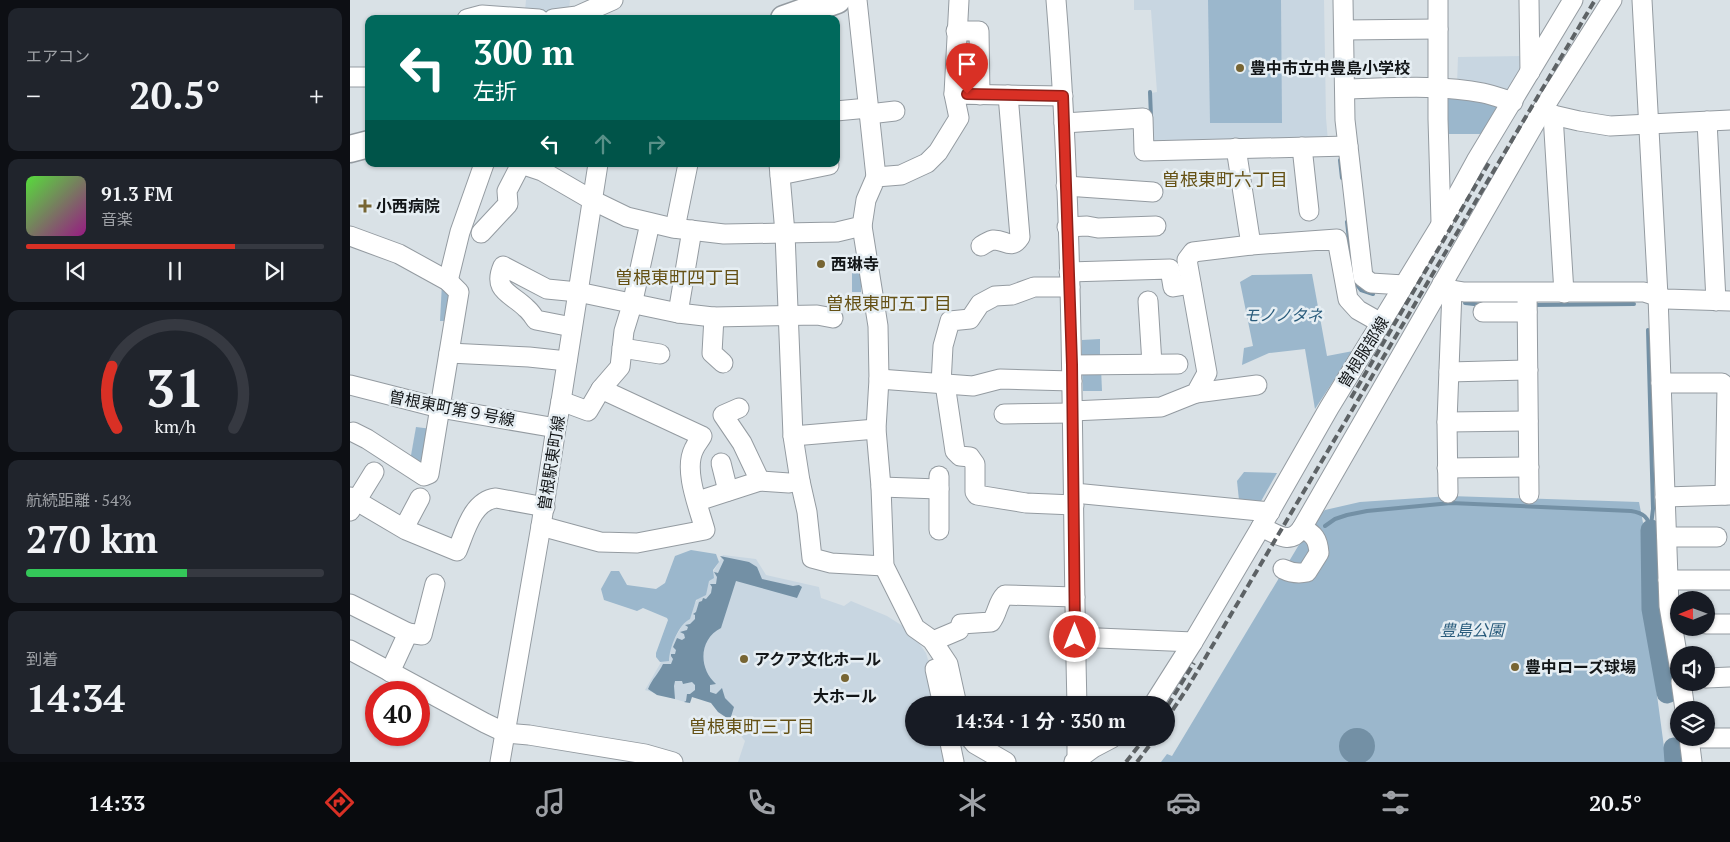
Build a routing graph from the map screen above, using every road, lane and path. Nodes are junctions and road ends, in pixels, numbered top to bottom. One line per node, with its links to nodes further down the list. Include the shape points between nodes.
1 (613, 0): 12 (street)
2 (837, 0): 13 (highway)
3 (857, 0): 31 (street)
4 (959, 0): 19 (street)
5 (1056, 0): 28 (street)
6 (1343, 0): 18 (street)
7 (1438, 0): 17 (street)
8 (1529, 0): 20 (street)
9 (1574, 0): 20 (street, 曽根服部線)
10 (1612, 0): 33 (street)
11 (1642, 0): 37 (street)
12 (584, 11): 16 (street)
13 (788, 12)
14 (478, 13): 15 (street)
15 (498, 15)
16 (568, 15)
17 (1438, 29): 18 (street); 23 (street)
18 (1344, 30): 24 (street)
19 (956, 31): 25 (street); 26 (street, via 979,31)
20 (1530, 73): 29 (street, 曽根服部線)
21 (350, 77): 22 (street)
22 (365, 77)
23 (1439, 88): 24 (street); 29 (street, via 1485,93); 56 (street)
24 (1345, 89): 39 (street)
25 (954, 94): 26 (street); 50 (street, via 959,118 938,152 927,163 901,175)
26 (980, 95): 27 (street)
27 (1008, 95): 28 (street); 65 (street, via 1020,236 1010,244 993,240)
28 (1063, 96): 36 (street)
29 (1512, 102): 56 (street, 曽根服部線)
30 (840, 111): 31 (street)
31 (868, 111): 32 (street); 50 (street)
32 (895, 111)
33 (1548, 112): 37 (street, via 1579,122 1610,126); 70 (street); 72 (street)
34 (1730, 120): 35 (street)
35 (1707, 121): 37 (street); 75 (street)
36 (1064, 123): 41 (street, via 1143,118 1144,151); 51 (street)
37 (1649, 125): 73 (street)
38 (365, 145): 42 (highway)
39 (1348, 146): 40 (street); 69 (street, via 1363,276 1372,282)
40 (1302, 147): 41 (street); 54 (street)
41 (1236, 148): 64 (street)
42 (350, 149)
43 (483, 167): 67 (street, via 460,232)
44 (520, 167): 61 (street, via 508,192 508,204)
45 (530, 167): 53 (street)
46 (598, 167): 53 (street, 曽根駅東町線)
47 (688, 167): 60 (street)
48 (804, 167): 49 (street)
49 (780, 169): 62 (street)
50 (876, 177): 57 (street, via 866,200)
51 (1066, 186): 52 (street); 59 (street)
52 (1153, 192)
53 (592, 200): 55 (street, via 627,217); 71 (street, 曽根駅東町線)
54 (1309, 211)
55 (650, 223): 60 (street); 77 (street)
56 (1442, 223): 69 (street, 曽根服部線)
57 (862, 226): 62 (street, via 837,232); 95 (street, via 878,326)
58 (1156, 226): 59 (street)
59 (1068, 227): 66 (street)
60 (684, 229): 62 (street, via 724,234); 79 (street)
61 (481, 233)
62 (785, 233): 80 (street)
63 (350, 236): 67 (street, via 400,254)
64 (1251, 245): 68 (street, via 1193,252 1187,260); 83 (street, via 1337,239 1348,299 1358,310)
65 (980, 246)
66 (1069, 280): 68 (street, via 1170,269 1173,287); 94 (street); 97 (street, via 995,296 980,304 970,319 950,321 943,346)
67 (448, 281): 86 (street, via 459,292)
68 (1191, 284): 101 (street, via 1208,373)
69 (1404, 285): 83 (street, 曽根服部線)
70 (1447, 287): 76 (street); 93 (street); 133 (street)
71 (578, 292): 77 (street); 84 (street, 曽根駅東町線); 84 (street, via 547,289 502,266 498,276 501,289 527,308 536,320)
72 (1564, 293): 73 (street, via 1644,292); 76 (street)
73 (1658, 296): 75 (street); 96 (street)
74 (1148, 301): 90 (street)
75 (1723, 301)
76 (1527, 304): 78 (street); 92 (street)
77 (632, 305): 79 (street); 85 (street)
78 (1483, 312)
79 (678, 313): 81 (street)
80 (789, 315): 81 (street); 82 (street); 112 (street)
81 (714, 317): 89 (street, via 712,353)
82 (833, 318)
83 (1381, 323): 130 (street, 曽根服部線)
84 (572, 328): 88 (street, 曽根駅東町線)
85 (622, 348): 87 (street); 100 (street, via 620,367)
86 (449, 353): 88 (street, via 529,356); 103 (street)
87 (660, 354)
88 (567, 362): 102 (street, 曽根駅東町線)
89 (722, 363)
90 (1152, 364): 91 (street); 94 (street)
91 (1178, 364)
92 (1528, 370): 93 (street); 107 (street)
93 (1449, 372): 108 (street)
94 (1072, 373): 97 (street, via 1000,379 973,386); 105 (street)
95 (879, 380): 97 (street); 110 (street)
96 (1661, 383): 123 (street, via 1722,383 1727,388); 124 (street)
97 (943, 384): 126 (street, via 955,451 960,456 970,457 975,464 977,495 1026,503)
98 (350, 385): 103 (street, 曽根東町第９号線)
99 (1257, 385): 101 (street)
100 (601, 389): 102 (street, via 588,411); 127 (street, via 702,436 693,450 689,468)
101 (1196, 393): 105 (street, via 1161,408)
102 (561, 401): 109 (street, 曽根駅東町線)
103 (440, 408): 109 (street, 曽根東町第９号線); 111 (street, via 429,474 424,476)
104 (739, 408): 117 (street, via 724,415)
105 (1072, 412): 106 (street); 126 (street)
106 (1004, 414)
107 (1528, 420): 108 (street); 114 (street)
108 (1447, 422): 115 (street)
109 (556, 428): 129 (street, 曽根駅東町線)
110 (876, 429): 112 (street); 119 (street)
111 (353, 432)
112 (793, 436): 118 (street)
113 (720, 464): 120 (street)
114 (1529, 467): 115 (street); 122 (street)
115 (1447, 468): 121 (street)
116 (374, 472): 128 (street)
117 (760, 481): 118 (street); 120 (street)
118 (800, 481): 137 (street, via 812,558 831,563)
119 (881, 487): 134 (street, via 939,482); 137 (street)
120 (728, 491): 127 (street)
121 (1448, 493)
122 (1529, 494)
123 (1727, 495): 124 (street)
124 (1665, 497): 136 (street)
125 (420, 498): 132 (street)
126 (1074, 499): 130 (street); 142 (street)
127 (698, 501): 131 (street, via 705,530 637,543 600,542)
128 (352, 503): 132 (street)
129 (544, 507): 131 (street, 曽根駅東町線); 132 (street, via 488,499 480,504 469,520 457,551)
130 (1265, 520): 133 (street, via 1286,538 1297,535); 151 (street, 曽根服部線)
131 (542, 526): 160 (street, 曽根駅東町線)
132 (404, 528)
133 (1302, 528): 138 (street, via 1318,541 1320,553 1307,572 1298,574)
134 (939, 530)
135 (1717, 537): 136 (street)
136 (1666, 538): 139 (street)
137 (884, 566): 147 (street)
138 (1283, 569)
139 (1668, 580): 140 (street); 144 (street)
140 (1730, 580)
141 (436, 596): 148 (street, via 422,635)
142 (1075, 597): 149 (street); 150 (street, via 1005,595 999,600 991,622 961,624 959,630)
143 (350, 604): 148 (street)
144 (1670, 609)
145 (1715, 624): 146 (street)
146 (1730, 624)
147 (915, 628): 150 (street); 156 (street, via 930,651)
148 (408, 633): 153 (street)
149 (1075, 637): 151 (street); 158 (street)
150 (932, 641): 157 (street, via 948,664)
151 (1193, 642): 159 (street, 曽根服部線)
152 (350, 650): 153 (street)
153 (390, 672): 160 (street)
154 (1730, 677): 155 (street)
155 (1715, 678)
156 (942, 696)
157 (955, 696)
158 (1077, 696)
159 (1159, 696)
160 (506, 733): 169 (street, 曽根駅東町線); 170 (street, via 645,754)
161 (1715, 738): 162 (street)
162 (1730, 738)
163 (951, 746): 171 (street)
164 (978, 746): 172 (street)
165 (1077, 746): 168 (street)
166 (1097, 746): 168 (street)
167 (1690, 746): 173 (street)
168 (1076, 761)
169 (500, 762)
170 (673, 762)
171 (954, 762)
172 (1006, 762)
173 (1692, 762)

